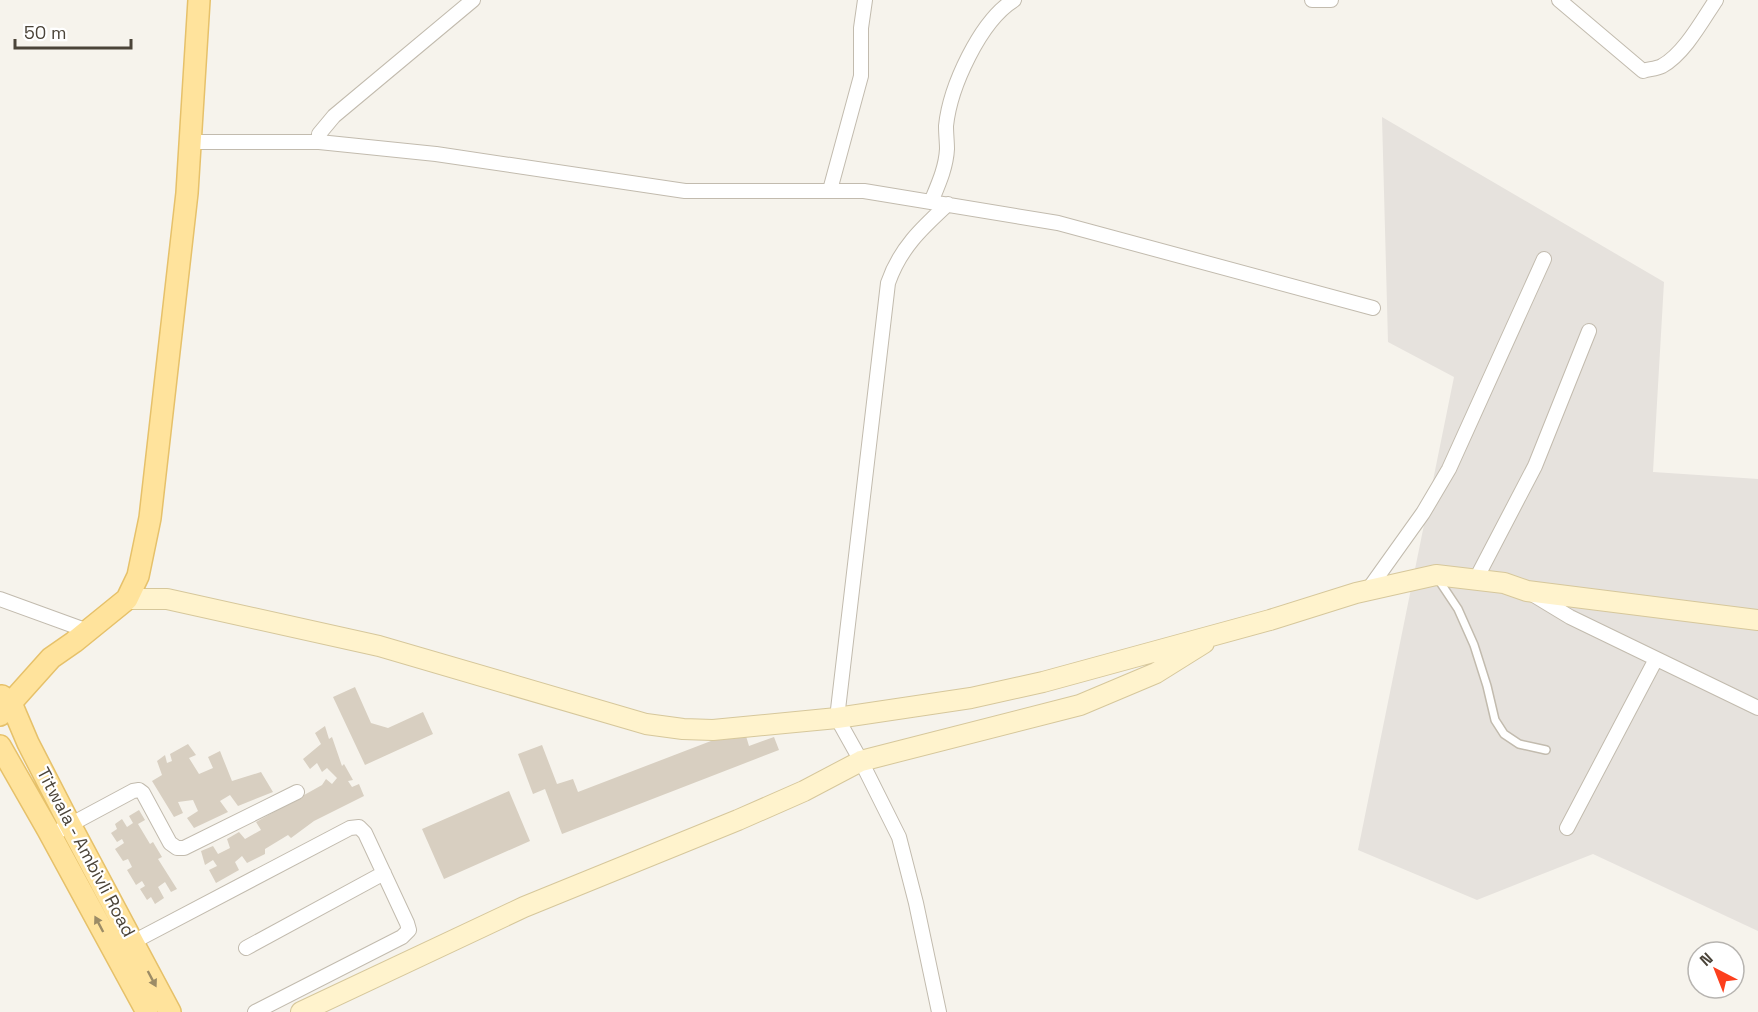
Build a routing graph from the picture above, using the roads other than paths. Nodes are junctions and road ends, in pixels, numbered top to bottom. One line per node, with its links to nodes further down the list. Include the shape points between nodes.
1 (199, 0): 9 (main road)
2 (473, 0): 10 (street, via 329,120)
3 (865, 0): 11 (street, via 861,76)
4 (1014, 0): 12 (street, via 1002,7 985,27 967,62 951,104 943,174)
5 (1312, 0): 6 (street)
6 (1331, 0)
7 (1559, 0): 8 (street, via 1643,71 1661,67 1674,57)
8 (1716, 0)
9 (189, 142): 10 (street); 21 (main road, via 187,193 150,518 138,576)
10 (318, 142): 11 (street, via 436,154 685,192)
11 (830, 190): 12 (street, via 864,190)
12 (931, 202): 13 (street)
13 (948, 204): 15 (street, via 1058,223); 29 (street, via 909,244 894,265 888,283)
14 (1544, 259): 19 (street, via 1449,469)
15 (1373, 308)
16 (1589, 331): 18 (street, via 1535,466)
17 (1436, 575): 18 (street); 19 (street); 31 (lane, via 1458,609 1474,645 1495,720 1504,734 1519,744)
18 (1476, 579): 20 (street)
19 (1368, 590): 25 (street)
20 (1527, 591): 23 (street); 26 (street)
21 (127, 599): 24 (main road); 29 (street, via 167,599 379,646 646,724 713,730)
22 (0, 600): 24 (street)
23 (1758, 620)
24 (88, 631): 27 (main road, via 51,658)
25 (1222, 632): 29 (street, via 982,696); 32 (street, via 1156,673 1080,705)
26 (1656, 659): 28 (street); 35 (street)
27 (4, 704): 34 (main road, Titwala - Ambivli Road)
28 (1758, 708)
29 (837, 718): 32 (street)
30 (0, 746): 36 (main road, Titwala - Ambivli Road)
31 (1546, 750)
32 (861, 760): 43 (street, via 804,791 524,907); 44 (street, via 899,837)
33 (297, 792): 34 (street, via 184,848 170,843 139,790)
34 (70, 825): 36 (street); 38 (main road, Titwala - Ambivli Road)
35 (1567, 828)
36 (51, 835): 40 (main road, Titwala - Ambivli Road, one-way to 36)
37 (384, 873): 38 (street, via 364,833 359,827 350,828); 39 (street); 42 (street, via 409,930)
38 (133, 942): 41 (main road, Titwala - Ambivli Road, one-way to 41)
39 (246, 948)
40 (147, 1012)
41 (170, 1012)
42 (255, 1012)
43 (301, 1012)
44 (939, 1012)

